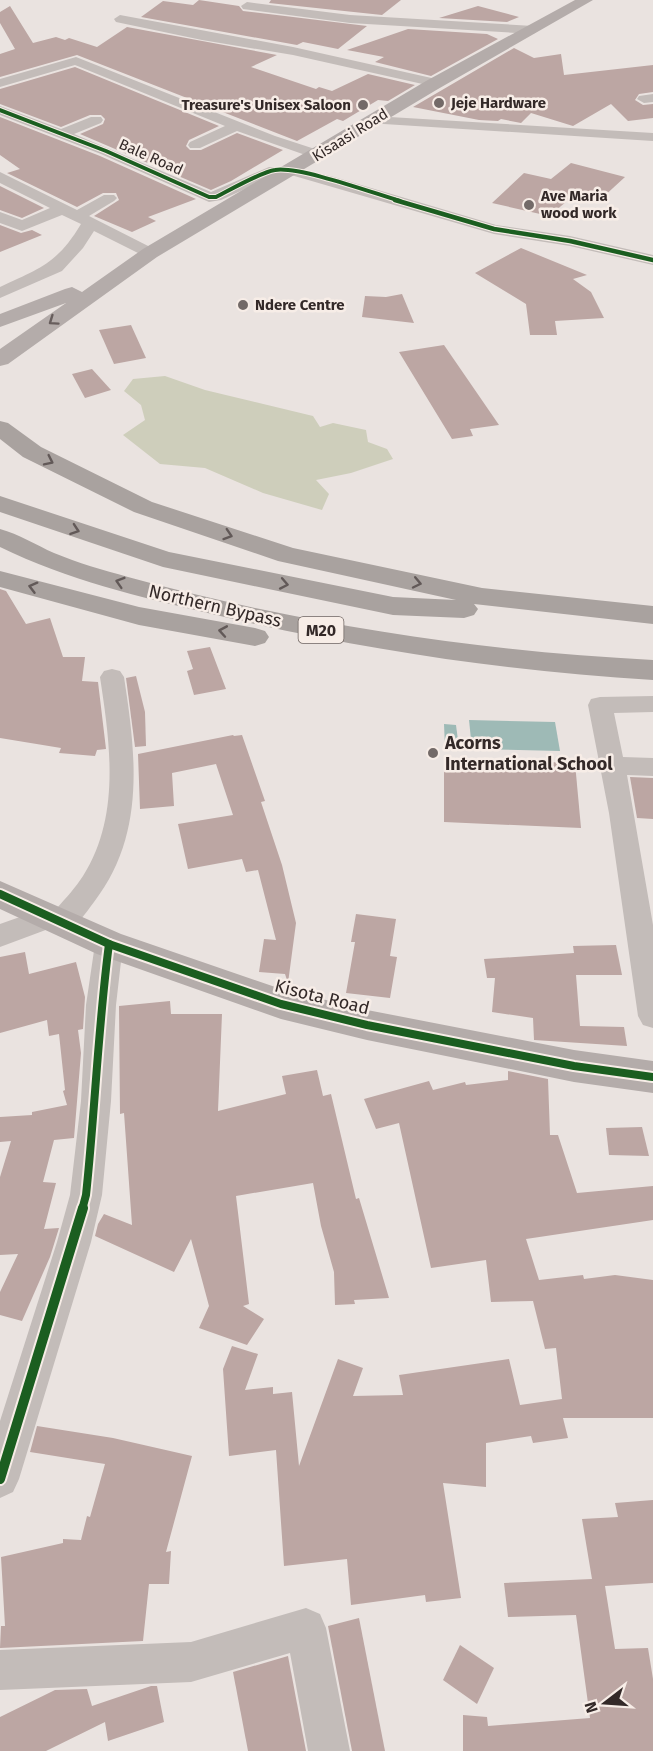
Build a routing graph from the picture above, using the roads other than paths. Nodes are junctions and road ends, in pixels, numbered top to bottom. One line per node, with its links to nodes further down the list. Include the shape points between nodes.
1 (586, 0): 4 (main road, Kisaasi Road)
2 (247, 6): 4 (street, via 350,19)
3 (120, 19): 6 (street)
4 (533, 30): 6 (main road, Kisaasi Road)
5 (0, 83): 10 (street, via 76,61)
6 (436, 83): 9 (main road, Kisaasi Road)
7 (0, 110): 11 (street, Bale Road)
8 (96, 120): 11 (street)
9 (373, 120): 12 (street); 14 (main road, Kisaasi Road)
10 (236, 126): 13 (street); 14 (street)
11 (60, 134): 15 (street, Bale Road, via 209,197 274,170)
12 (653, 137)
13 (195, 145)
14 (319, 155): 15 (main road, Kisaasi Road)
15 (291, 171): 20 (main road, Kisaasi Road); 21 (street, via 494,229)
16 (0, 177): 18 (street)
17 (109, 198): 18 (street)
18 (76, 216): 19 (street, via 22,226); 20 (street); 23 (street, via 77,245 56,267)
19 (0, 217)
20 (150, 254): 22 (main road, Kisaasi Road)
21 (653, 260)
22 (118, 275): 24 (main road, Kisaasi Road); 25 (main road, Kisaasi Road, one-way to 25)
23 (0, 293)
24 (0, 321)
25 (0, 359)
26 (0, 428): 30 (highway, one-way to 30, via 32,452 143,507 287,555 482,597)
27 (0, 504): 30 (highway, Northern Bypass / M20, one-way to 30, via 163,559 393,606)
28 (0, 537): 31 (highway, Northern Bypass / M20, one-way to 28, via 381,641 279,621 143,589 54,561)
29 (0, 579): 31 (highway, one-way to 29, via 464,668 306,646 139,616)
30 (653, 616)
31 (594, 668): 32 (highway, Northern Bypass / M20)
32 (653, 670)
33 (112, 678): 38 (street, via 124,752 123,792 111,844 95,879)
34 (653, 704): 35 (street, via 600,705)
35 (612, 766): 36 (street); 41 (street)
36 (653, 766)
37 (0, 894): 38 (main road, Kisota Road)
38 (56, 919): 39 (street); 40 (main road, Kisota Road)
39 (0, 936)
40 (109, 944): 42 (main road, Kisota Road, via 281,1004 562,1064); 43 (street, via 86,1195)
41 (653, 1016)
42 (653, 1077)
43 (0, 1479)
44 (0, 1670): 45 (street, via 191,1662 306,1628)
45 (329, 1751)

